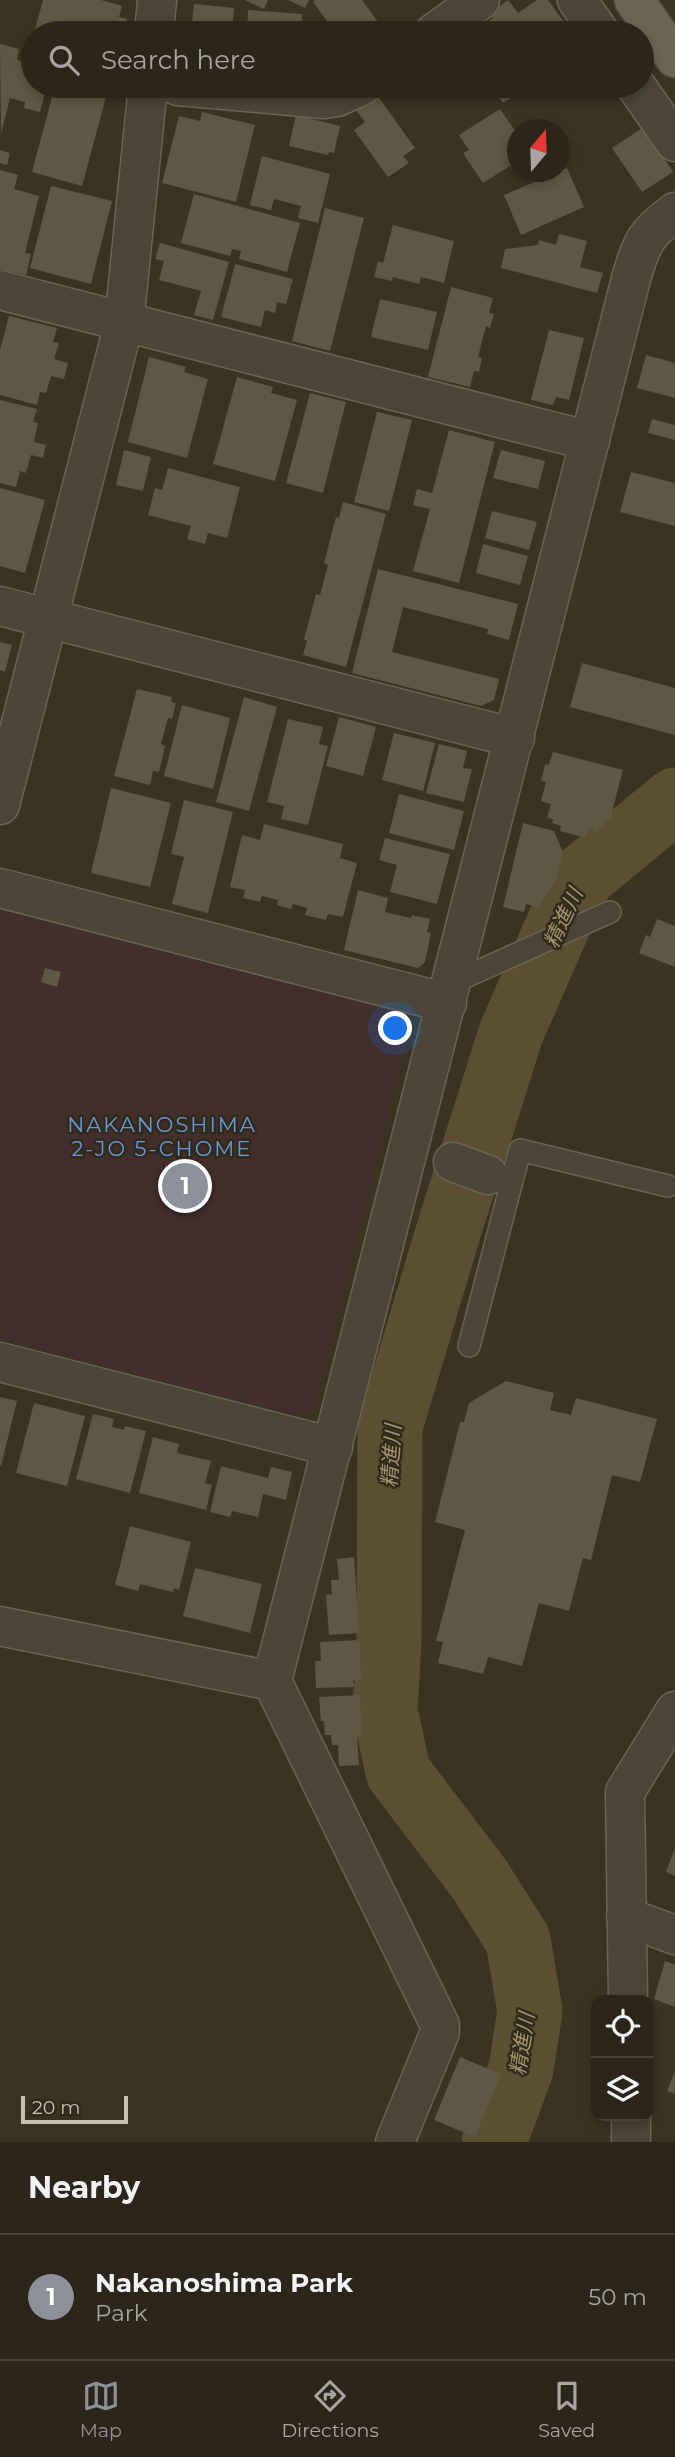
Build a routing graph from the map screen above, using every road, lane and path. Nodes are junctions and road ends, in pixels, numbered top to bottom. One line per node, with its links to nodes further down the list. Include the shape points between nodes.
1 (157, 0): 5 (street)
2 (480, 0): 6 (street)
3 (576, 0): 7 (street)
4 (634, 0): 8 (main road)
5 (155, 21)
6 (451, 21)
7 (591, 21)
8 (649, 21)
9 (654, 28): 10 (main road)
10 (675, 58)
11 (147, 98): 18 (street)
12 (313, 98): 13 (street)
13 (330, 98)
14 (644, 98): 15 (street)
15 (675, 142)
16 (675, 212): 19 (street, via 651,230 639,251)
17 (0, 290): 18 (street)
18 (124, 323): 19 (street); 21 (street)
19 (590, 441): 22 (street)
20 (0, 606): 21 (street)
21 (48, 618): 22 (street); 23 (street)
22 (515, 738): 26 (street)
23 (0, 805)
24 (0, 888): 26 (street)
25 (610, 912): 26 (lane, via 513,956)
26 (449, 993): 27 (street)
27 (410, 1147): 28 (lane); 33 (street)
28 (453, 1162): 29 (street)
29 (499, 1179): 30 (lane, via 520,1150); 31 (lane)
30 (668, 1186)
31 (469, 1346)
32 (0, 1362): 33 (street)
33 (333, 1447): 35 (street)
34 (0, 1626): 35 (street)
35 (272, 1681): 41 (street, via 440,2025)
36 (675, 1711): 37 (street, via 625,1792)
37 (626, 1917): 38 (street); 39 (street)
38 (675, 1935)
39 (628, 1995)
40 (631, 2121): 42 (street)
41 (396, 2142)
42 (631, 2142)

